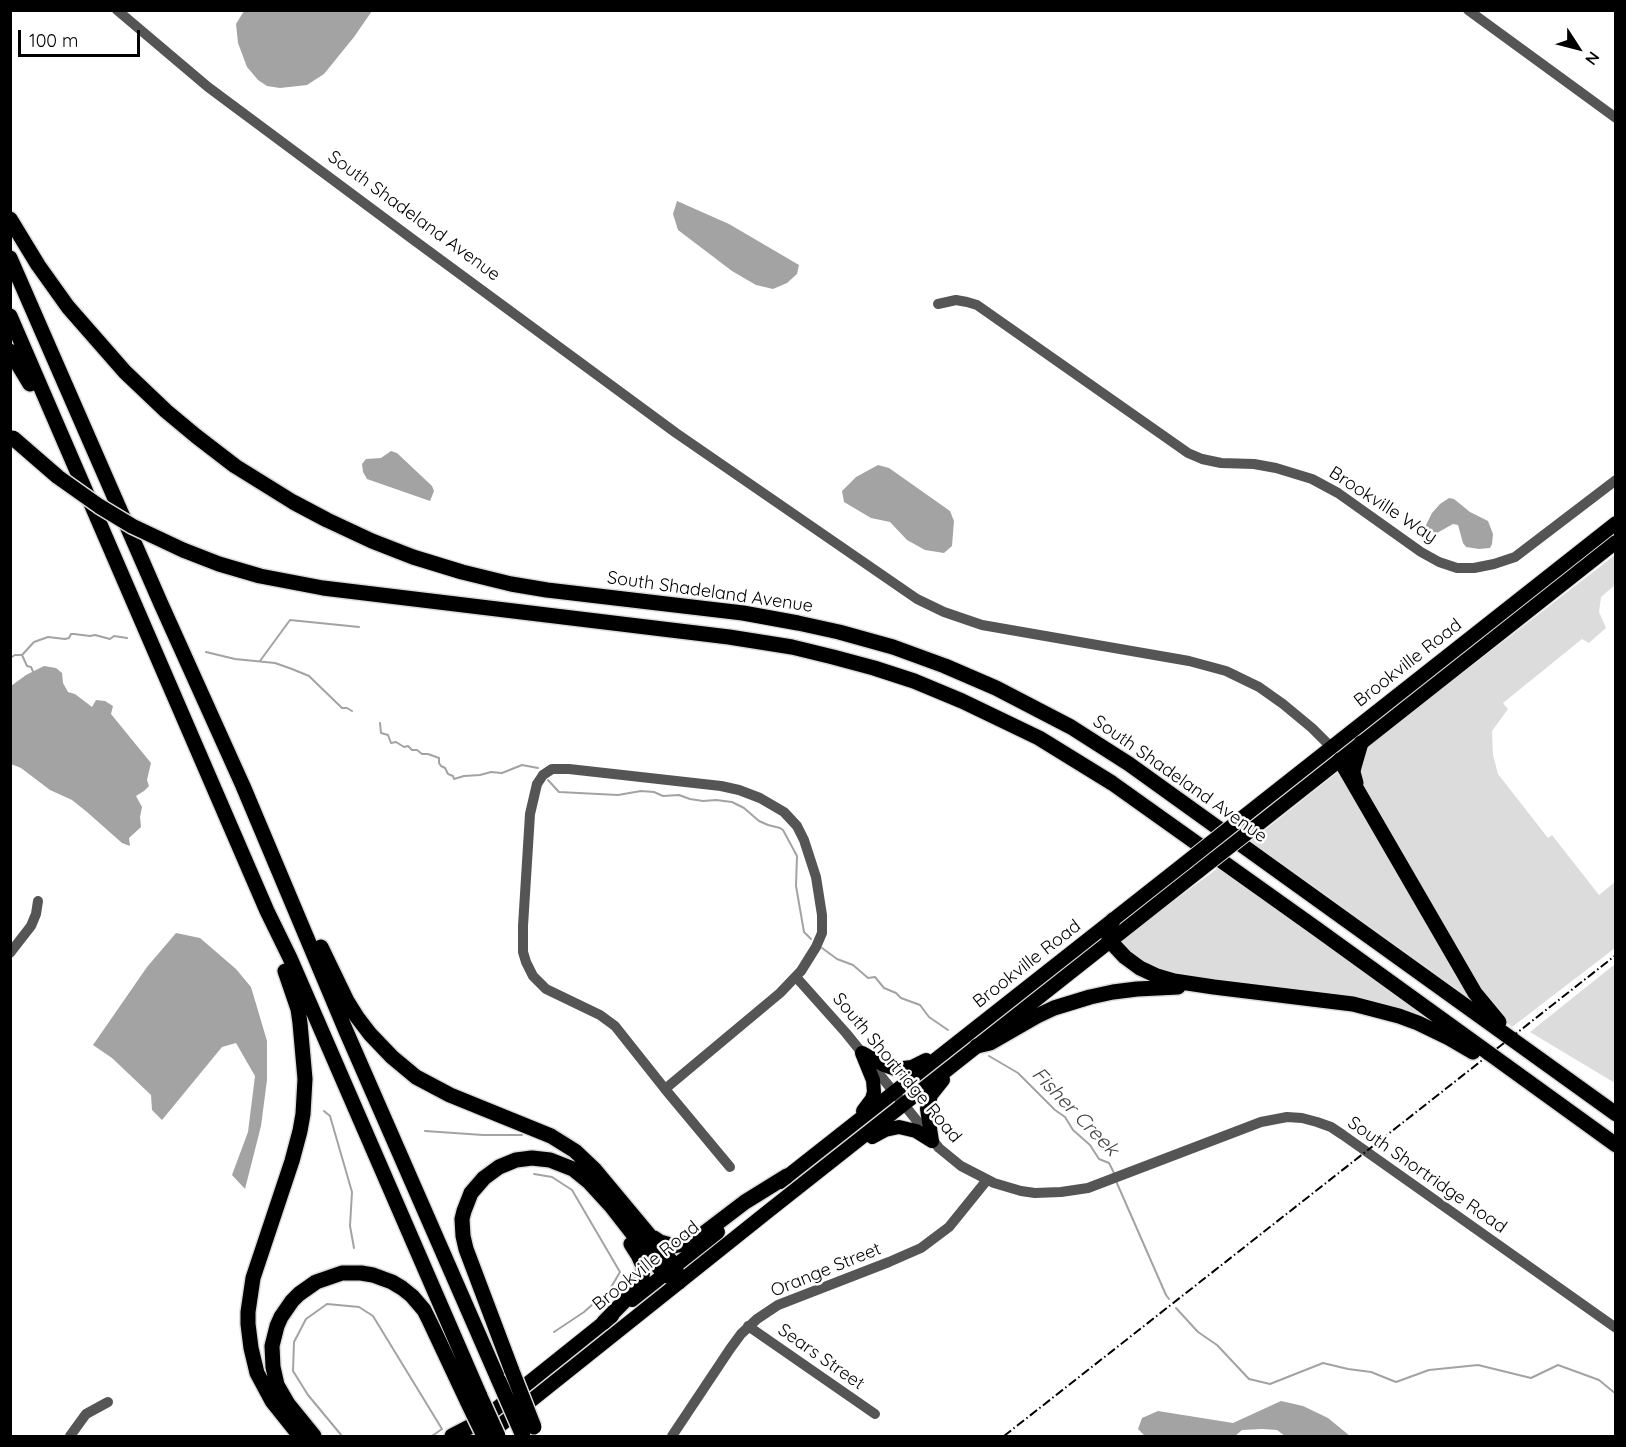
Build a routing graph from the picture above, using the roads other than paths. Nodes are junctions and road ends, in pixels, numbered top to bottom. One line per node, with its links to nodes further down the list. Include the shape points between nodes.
1 (117, 10): 15 (street, South Shadeland Avenue, via 208,87 402,232 676,433 911,595 982,625 1226,671 1267,692 1305,722)
2 (1468, 10): 3 (street)
3 (1616, 118)
4 (10, 219): 28 (highway, South Shadeland Avenue, via 68,307 125,372 196,436 302,507 398,551 478,576 546,590 798,623 893,647 983,682 1058,720 1129,764)
5 (10, 258): 17 (highway)
6 (938, 304): 11 (street, Brookville Way, via 956,300 977,305 1188,453 1221,463 1276,468 1312,479 1421,552 1457,568 1474,568 1515,557)
7 (10, 316): 10 (highway)
8 (10, 351): 10 (highway)
9 (12, 437): 31 (highway, bridge, via 58,477 132,526 183,550 253,574 323,588 782,645 874,668 944,693 1001,718 1094,771)
10 (69, 455): 19 (highway)
11 (1616, 480)
12 (1616, 523): 15 (main road, Brookville Road)
13 (1616, 542): 14 (main road, Brookville Road)
14 (1361, 743): 15 (main road, Brookville Road); 16 (highway, via 1353,772)
15 (1335, 754): 16 (highway); 20 (main road, Brookville Road, bridge, via 1243,817); 21 (main road, Brookville Road, bridge, via 1255,826)
16 (1357, 789): 28 (highway, via 1475,993 1497,1021)
17 (273, 857): 43 (highway, via 306,913 347,1000 380,1046 430,1085 568,1146 595,1170); 53 (highway, bridge, via 499,1381)
18 (38, 901): 22 (street, via 31,926)
19 (267, 911): 49 (highway); 55 (highway, via 298,1009 305,1079 300,1131 253,1278 248,1324 257,1373 272,1401)
20 (1113, 920): 21 (highway, via 1108,934); 27 (main road, Brookville Road)
21 (1110, 942): 24 (highway, via 1140,968 1157,976); 25 (main road, Brookville Road)
22 (10, 953)
23 (796, 977): 26 (street, South Shortridge Road); 30 (street); 30 (street, via 820,939 823,918 804,840 797,826 780,809 750,794 721,786 562,768 545,772 537,784 530,814 523,926 525,959 543,987 615,1026)
24 (1214, 987): 25 (highway, via 1137,989 1090,997 1046,1012 990,1043); 31 (highway, via 1353,1004 1399,1016 1449,1038)
25 (977, 1046): 29 (main road, Brookville Road)
26 (862, 1053): 27 (main road, via 895,1069 912,1067); 32 (street, South Shortridge Road); 35 (main road, via 874,1092 868,1106)
27 (943, 1053): 32 (main road, Brookville Road)
28 (1546, 1064): 34 (highway, South Shadeland Avenue)
29 (950, 1067): 33 (main road, Brookville Road); 36 (main road, via 928,1102)
30 (665, 1089): 39 (street)
31 (1538, 1089): 37 (highway)
32 (895, 1092): 33 (street, South Shortridge Road); 35 (main road, Brookville Road)
33 (904, 1103): 36 (street, South Shortridge Road); 38 (main road, Brookville Road)
34 (1616, 1114)
35 (849, 1127): 40 (main road, Brookville Road)
36 (932, 1141): 38 (main road, via 899,1127); 41 (street, South Shortridge Road, via 961,1166)
37 (1616, 1144)
38 (844, 1150): 45 (main road, Brookville Road)
39 (730, 1167)
40 (787, 1176): 43 (highway, via 689,1243 667,1244); 44 (main road, Brookville Road)
41 (987, 1180): 47 (street, Orange Street, via 949,1227 921,1248 778,1305); 48 (street, South Shortridge Road, via 1035,1193 1088,1188 1261,1122 1302,1118 1343,1135)
42 (589, 1182): 44 (highway); 46 (highway, via 638,1255 643,1273 639,1286); 53 (highway, bridge, via 558,1162 541,1158 516,1160 484,1178 471,1193 462,1219 464,1242 512,1371)
43 (647, 1232): 44 (highway)
44 (669, 1270): 45 (highway); 46 (main road, Brookville Road)
45 (679, 1282): 52 (main road, Brookville Road)
46 (604, 1322): 52 (main road, Brookville Road)
47 (748, 1326): 51 (street, Sears Street); 60 (street, Orange Street)
48 (1616, 1328)
49 (475, 1400): 52 (highway, bridge); 56 (highway, via 417,1301 383,1278 342,1274 316,1282 292,1301 277,1326 272,1346 277,1385); 59 (highway, bridge)
50 (108, 1402): 54 (street, via 86,1414)
51 (874, 1414)
52 (484, 1431): 57 (highway); 58 (main road, Brookville Road)
53 (529, 1434)
54 (70, 1437)
55 (300, 1437)
56 (314, 1437)
57 (452, 1437)
58 (462, 1437)
59 (498, 1437)
60 (672, 1437)

